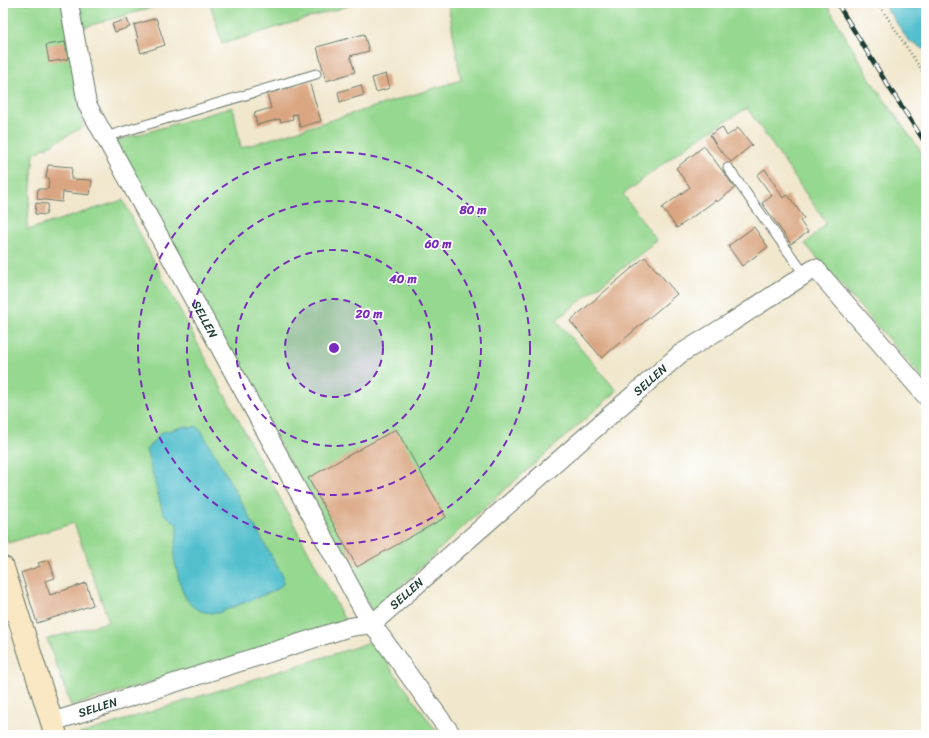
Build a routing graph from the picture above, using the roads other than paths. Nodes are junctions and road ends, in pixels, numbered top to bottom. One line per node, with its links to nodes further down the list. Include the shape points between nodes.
1 (69, 3): 3 (street, SELLEN, via 87,104)
2 (316, 74): 3 (lane)
3 (105, 138): 8 (street, SELLEN)
4 (728, 168): 5 (lane)
5 (805, 274): 6 (street, via 815,268); 8 (street, SELLEN, via 680,354)
6 (926, 396)
7 (3, 568): 9 (main road)
8 (372, 624): 9 (street, SELLEN, via 350,628); 10 (street, SELLEN)
9 (54, 729)
10 (452, 735)

